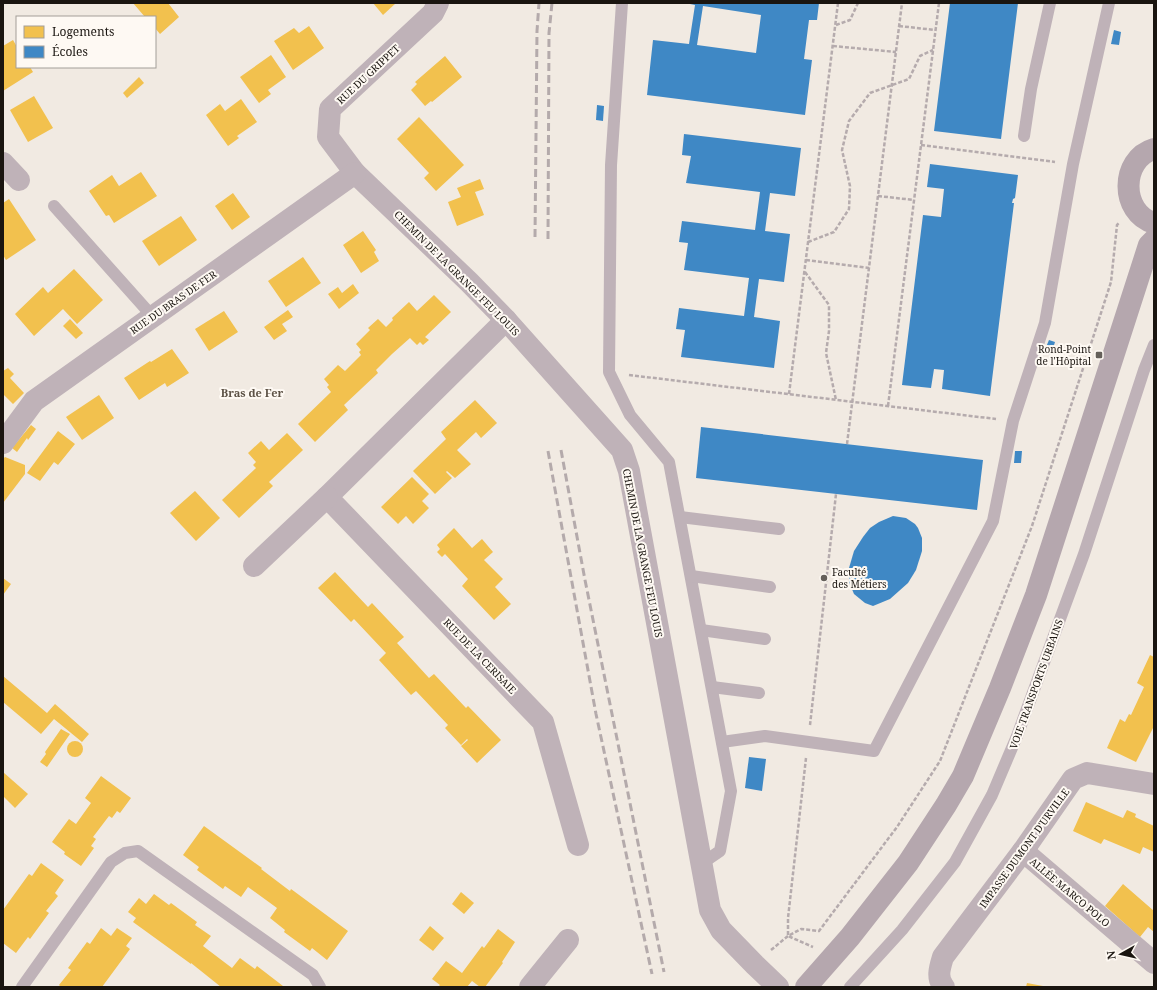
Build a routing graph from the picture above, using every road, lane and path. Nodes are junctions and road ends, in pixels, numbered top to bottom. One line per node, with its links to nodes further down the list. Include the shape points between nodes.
1 (438, 3): 21 (street, RUE DU GRIPPET, via 433,13 330,109 328,137)
2 (622, 3): 36 (lane, via 611,165)
3 (838, 3): 9 (path)
4 (858, 3): 9 (path, via 850,20)
5 (902, 3): 10 (path)
6 (939, 3): 11 (path)
7 (1050, 3): 16 (lane, via 1030,89)
8 (1109, 3): 20 (lane)
9 (836, 25): 12 (path)
10 (899, 26): 11 (path); 14 (path)
11 (935, 30): 13 (path)
12 (833, 46): 14 (path); 29 (path)
13 (933, 50): 15 (path, via 920,56 910,79); 17 (path)
14 (896, 52): 15 (path)
15 (892, 86): 23 (path); 29 (path, via 870,93 849,121 842,150 850,186 849,209 834,232)
16 (1024, 136)
17 (921, 145): 20 (path); 24 (path)
18 (1154, 149): 26 (street, via 1139,158 1132,170 1128,189)
19 (3, 163): 22 (street)
20 (1073, 164): 41 (lane, via 1045,323)
21 (355, 173): 33 (street, RUE DU BRAS DE FER); 34 (street, CHEMIN DE LA GRANGE FEU LOUIS)
22 (19, 180)
23 (878, 196): 24 (path); 31 (path)
24 (914, 200): 40 (path)
25 (54, 206): 33 (lane)
26 (1135, 208): 27 (street); 61 (path, via 1117,225 1111,282 1032,526 940,761 897,827 819,931 801,929 788,936)
27 (1154, 223)
28 (1154, 240): 66 (street, via 1149,245 1036,595 963,776 908,863 850,937)
29 (808, 242): 30 (path)
30 (806, 260): 31 (path); 32 (path)
31 (869, 268): 39 (path)
32 (804, 271): 37 (path); 38 (path, via 829,305 826,353)
33 (153, 317): 42 (street, RUE DU BRAS DE FER, via 34,401)
34 (506, 320): 44 (street); 58 (street, CHEMIN DE LA GRANGE FEU LOUIS, via 622,450 629,470)
35 (1154, 346): 67 (lane, VOIE TRANSPORTS URBAINS, via 1018,736 992,795 955,862 902,930)
36 (609, 372): 37 (path); 45 (lane, via 630,415 669,462)
37 (789, 394): 38 (path)
38 (836, 400): 39 (path)
39 (853, 402): 40 (path); 43 (path)
40 (888, 406): 41 (path)
41 (1013, 421): 54 (lane, via 993,522 874,751 765,736)
42 (3, 443)
43 (847, 444)
44 (327, 497): 47 (street); 56 (street, RUE DE LA CERISAIE, via 543,722)
45 (680, 517): 46 (lane); 48 (lane)
46 (780, 529)
47 (254, 566)
48 (691, 576): 49 (lane); 50 (lane)
49 (770, 587)
50 (701, 630): 51 (lane); 52 (lane)
51 (765, 639)
52 (712, 687): 53 (lane); 54 (lane)
53 (759, 693)
54 (722, 742): 58 (lane, via 731,791 720,851)
55 (1154, 784): 57 (street, IMPASSE DUMONT D'URVILLE, via 1087,773 1073,779)
56 (578, 845)
57 (1023, 851): 60 (street, ALLÉE MARCO POLO); 68 (street, IMPASSE DUMONT D'URVILLE, via 943,957 938,972)
58 (701, 864): 61 (street, CHEMIN DE LA GRANGE FEU LOUIS, via 710,910 721,930)
59 (568, 940): 64 (street)
60 (1154, 963)
61 (755, 965): 65 (street, CHEMIN DE LA GRANGE FEU LOUIS)
62 (22, 987): 63 (lane, via 111,862 125,853 138,852 313,976)
63 (320, 987)
64 (530, 987)
65 (778, 987)
66 (806, 987)
67 (850, 987)
68 (944, 987)

